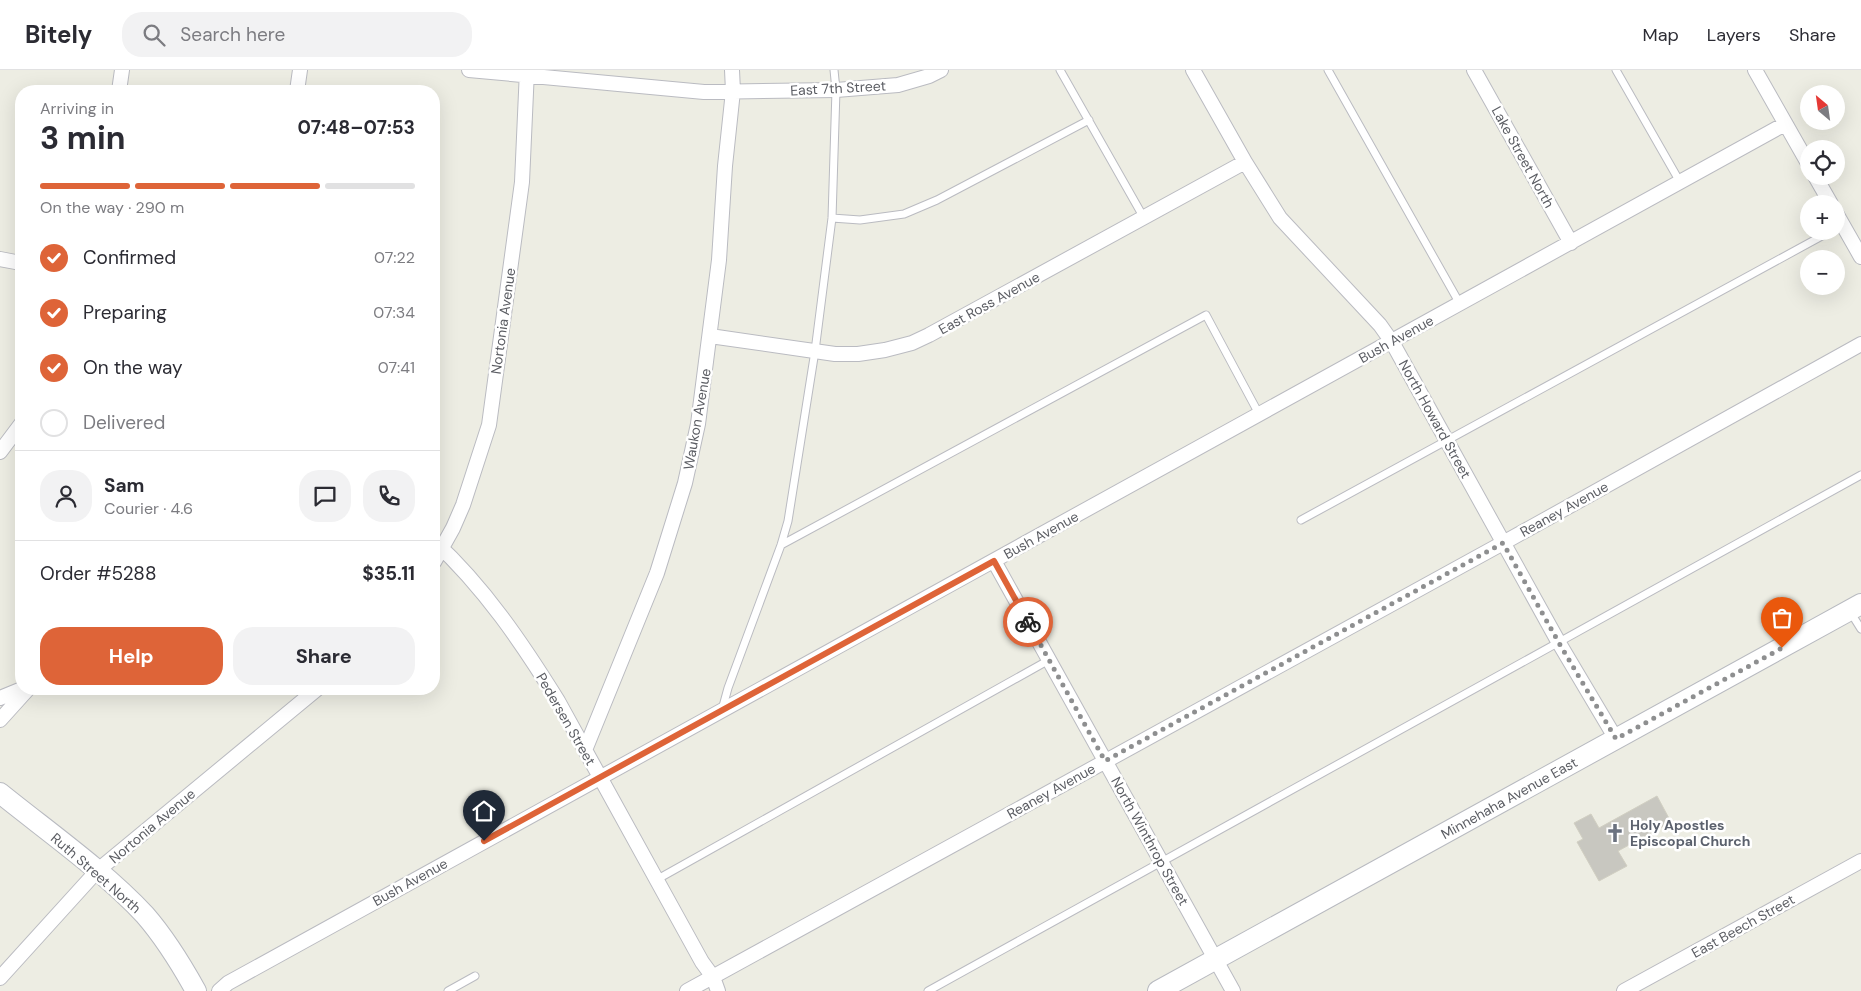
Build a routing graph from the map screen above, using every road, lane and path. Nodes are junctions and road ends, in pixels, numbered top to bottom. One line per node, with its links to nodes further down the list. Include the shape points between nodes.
1 (122, 70): 14 (street)
2 (300, 70): 15 (street)
3 (469, 70): 13 (street, East 7th Street)
4 (732, 70): 17 (street, Waukon Avenue)
5 (834, 70): 16 (lane)
6 (941, 70): 16 (street, East 7th Street, via 898,85)
7 (1060, 70): 18 (lane)
8 (1193, 70): 21 (street, North Howard Street)
9 (1328, 70): 31 (lane)
10 (1474, 70): 27 (street, Lake Street North)
11 (1616, 70): 22 (lane)
12 (1755, 70): 19 (street)
13 (527, 73): 17 (street, East 7th Street, via 704,92); 42 (street, Nortonia Avenue, via 522,182 489,425 463,505)
14 (120, 85)
15 (298, 85)
16 (836, 90): 17 (street, East 7th Street); 23 (lane)
17 (733, 91): 32 (street, Waukon Avenue)
18 (1089, 120): 23 (lane, via 904,214 860,220); 24 (lane)
19 (1785, 124): 20 (street); 22 (street, Bush Avenue)
20 (1800, 150)
21 (1245, 162): 24 (street, East Ross Avenue); 33 (street, North Howard Street, via 1280,218)
22 (1680, 182): 27 (street, Bush Avenue)
23 (832, 218): 35 (lane)
24 (1144, 218): 35 (street, East Ross Avenue, via 912,343 858,354)
25 (1845, 236): 28 (street)
26 (1810, 240): 38 (lane)
27 (1571, 243): 31 (street, Bush Avenue)
28 (1861, 257)
29 (0, 259): 30 (street)
30 (15, 262)
31 (1460, 304): 33 (street, Bush Avenue)
32 (710, 336): 35 (street, East Ross Avenue); 58 (street, Waukon Avenue, via 698,424 673,526)
33 (1392, 342): 36 (street, Bush Avenue); 38 (street, North Howard Street)
34 (1861, 344): 43 (street, Reaney Avenue)
35 (815, 351): 44 (lane, via 788,521)
36 (1259, 414): 44 (lane, via 1206,315); 46 (street, Bush Avenue)
37 (15, 432): 39 (street)
38 (1446, 440): 41 (lane); 43 (street, North Howard Street)
39 (0, 452)
40 (1861, 475): 49 (lane)
41 (1301, 520)
42 (440, 542)
43 (1503, 543): 49 (street, North Howard Street); 59 (street, Reaney Avenue)
44 (781, 545): 55 (lane)
45 (440, 547): 58 (street, Pedersen Street, via 502,617 533,661)
46 (994, 561): 50 (street, North Winthrop Street); 55 (street, Bush Avenue)
47 (1856, 607): 48 (lane); 57 (main road, Minnehaha Avenue East)
48 (1861, 629)
49 (1559, 643): 57 (street, North Howard Street); 63 (lane)
50 (1049, 660): 59 (street, North Winthrop Street); 65 (lane)
51 (15, 692): 54 (street)
52 (23, 695): 56 (street)
53 (310, 695): 64 (street, Nortonia Avenue)
54 (0, 698)
55 (722, 710): 60 (street, Bush Avenue)
56 (0, 720)
57 (1616, 739): 66 (main road, Minnehaha Avenue East)
58 (585, 750): 60 (street, Pedersen Street)
59 (1105, 761): 63 (street, North Winthrop Street); 68 (street, Reaney Avenue)
60 (600, 777): 65 (street, Pedersen Street); 71 (street, Bush Avenue, via 228,983)
61 (0, 793): 64 (main road, Ruth Street North)
62 (1861, 861): 78 (street, East Beech Street)
63 (1162, 862): 66 (street, North Winthrop Street); 75 (lane)
64 (97, 871): 69 (street, Nortonia Avenue); 70 (main road, Ruth Street North, via 146,916)
65 (656, 880): 68 (street, Pedersen Street)
66 (1215, 960): 76 (main road, Minnehaha Avenue East); 77 (street, North Winthrop Street)
67 (475, 976): 72 (lane)
68 (713, 977): 73 (street, Reaney Avenue); 74 (street, Pedersen Street)
69 (0, 978)
70 (196, 991)
71 (219, 991)
72 (448, 991)
73 (687, 991)
74 (718, 991)
75 (928, 991)
76 (1158, 991)
77 (1233, 991)
78 (1624, 991)

